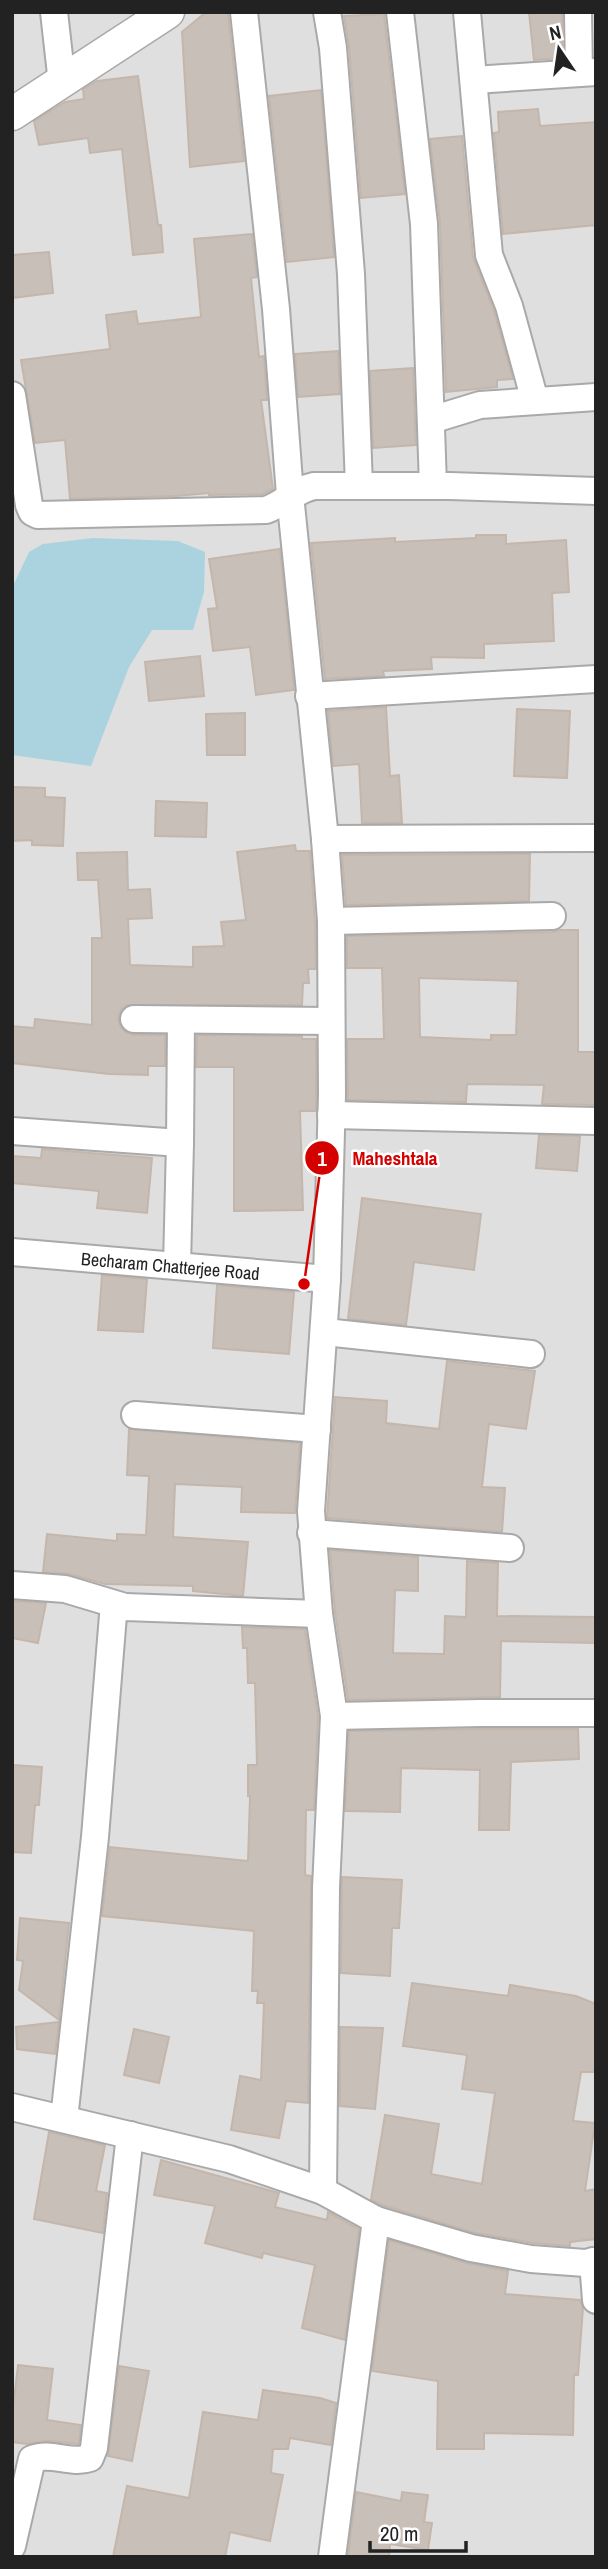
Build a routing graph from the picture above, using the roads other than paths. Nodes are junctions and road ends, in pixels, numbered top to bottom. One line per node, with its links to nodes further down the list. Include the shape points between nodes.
1 (54, 12): 11 (street)
2 (167, 12): 8 (street)
3 (244, 12): 20 (street, via 276,309)
4 (327, 12): 17 (street, via 351,274)
5 (400, 12): 16 (street, via 424,223)
6 (467, 12): 10 (street)
7 (578, 12): 9 (street)
8 (139, 22): 11 (street)
9 (587, 73): 10 (street)
10 (474, 80): 15 (street, via 489,255 509,306)
11 (62, 83): 12 (street)
12 (12, 114)
13 (12, 395): 20 (street, via 29,505 38,515 266,510)
14 (596, 397): 15 (street)
15 (535, 401): 16 (street, via 480,405)
16 (431, 420): 18 (street)
17 (359, 486): 18 (street); 20 (street, via 314,486)
18 (433, 486): 19 (street)
19 (596, 491)
20 (290, 495): 22 (street)
21 (596, 679): 22 (street)
22 (309, 696): 24 (street)
23 (596, 838): 24 (street)
24 (325, 839): 26 (street)
25 (552, 916): 26 (street)
26 (331, 921): 29 (street)
27 (134, 1019): 28 (street)
28 (181, 1020): 29 (street); 33 (street)
29 (330, 1021): 30 (street)
30 (331, 1105): 31 (street); 36 (street)
31 (596, 1121)
32 (12, 1131): 33 (street)
33 (180, 1143): 35 (street)
34 (12, 1252): 35 (street, Becharam Chatterjee Road)
35 (177, 1266): 36 (street, Becharam Chatterjee Road)
36 (327, 1288): 37 (street)
37 (325, 1332): 38 (street); 40 (street)
38 (531, 1354)
39 (135, 1415): 40 (street)
40 (317, 1429): 41 (street)
41 (311, 1533): 42 (street); 45 (street)
42 (510, 1548)
43 (12, 1585): 44 (street, via 65,1590)
44 (125, 1606): 45 (street); 49 (street, via 113,1615 95,1837)
45 (319, 1614): 47 (street)
46 (596, 1713): 47 (street)
47 (334, 1716): 51 (street, via 326,1888)
48 (12, 2107): 49 (street)
49 (64, 2119): 50 (street)
50 (130, 2135): 51 (street, via 229,2159); 55 (street, via 94,2448 90,2458 81,2461 33,2459)
51 (323, 2191): 52 (street)
52 (376, 2220): 53 (street, via 471,2248 531,2259); 56 (street)
53 (595, 2261): 54 (street)
54 (596, 2300)
55 (12, 2546)
56 (332, 2557)

